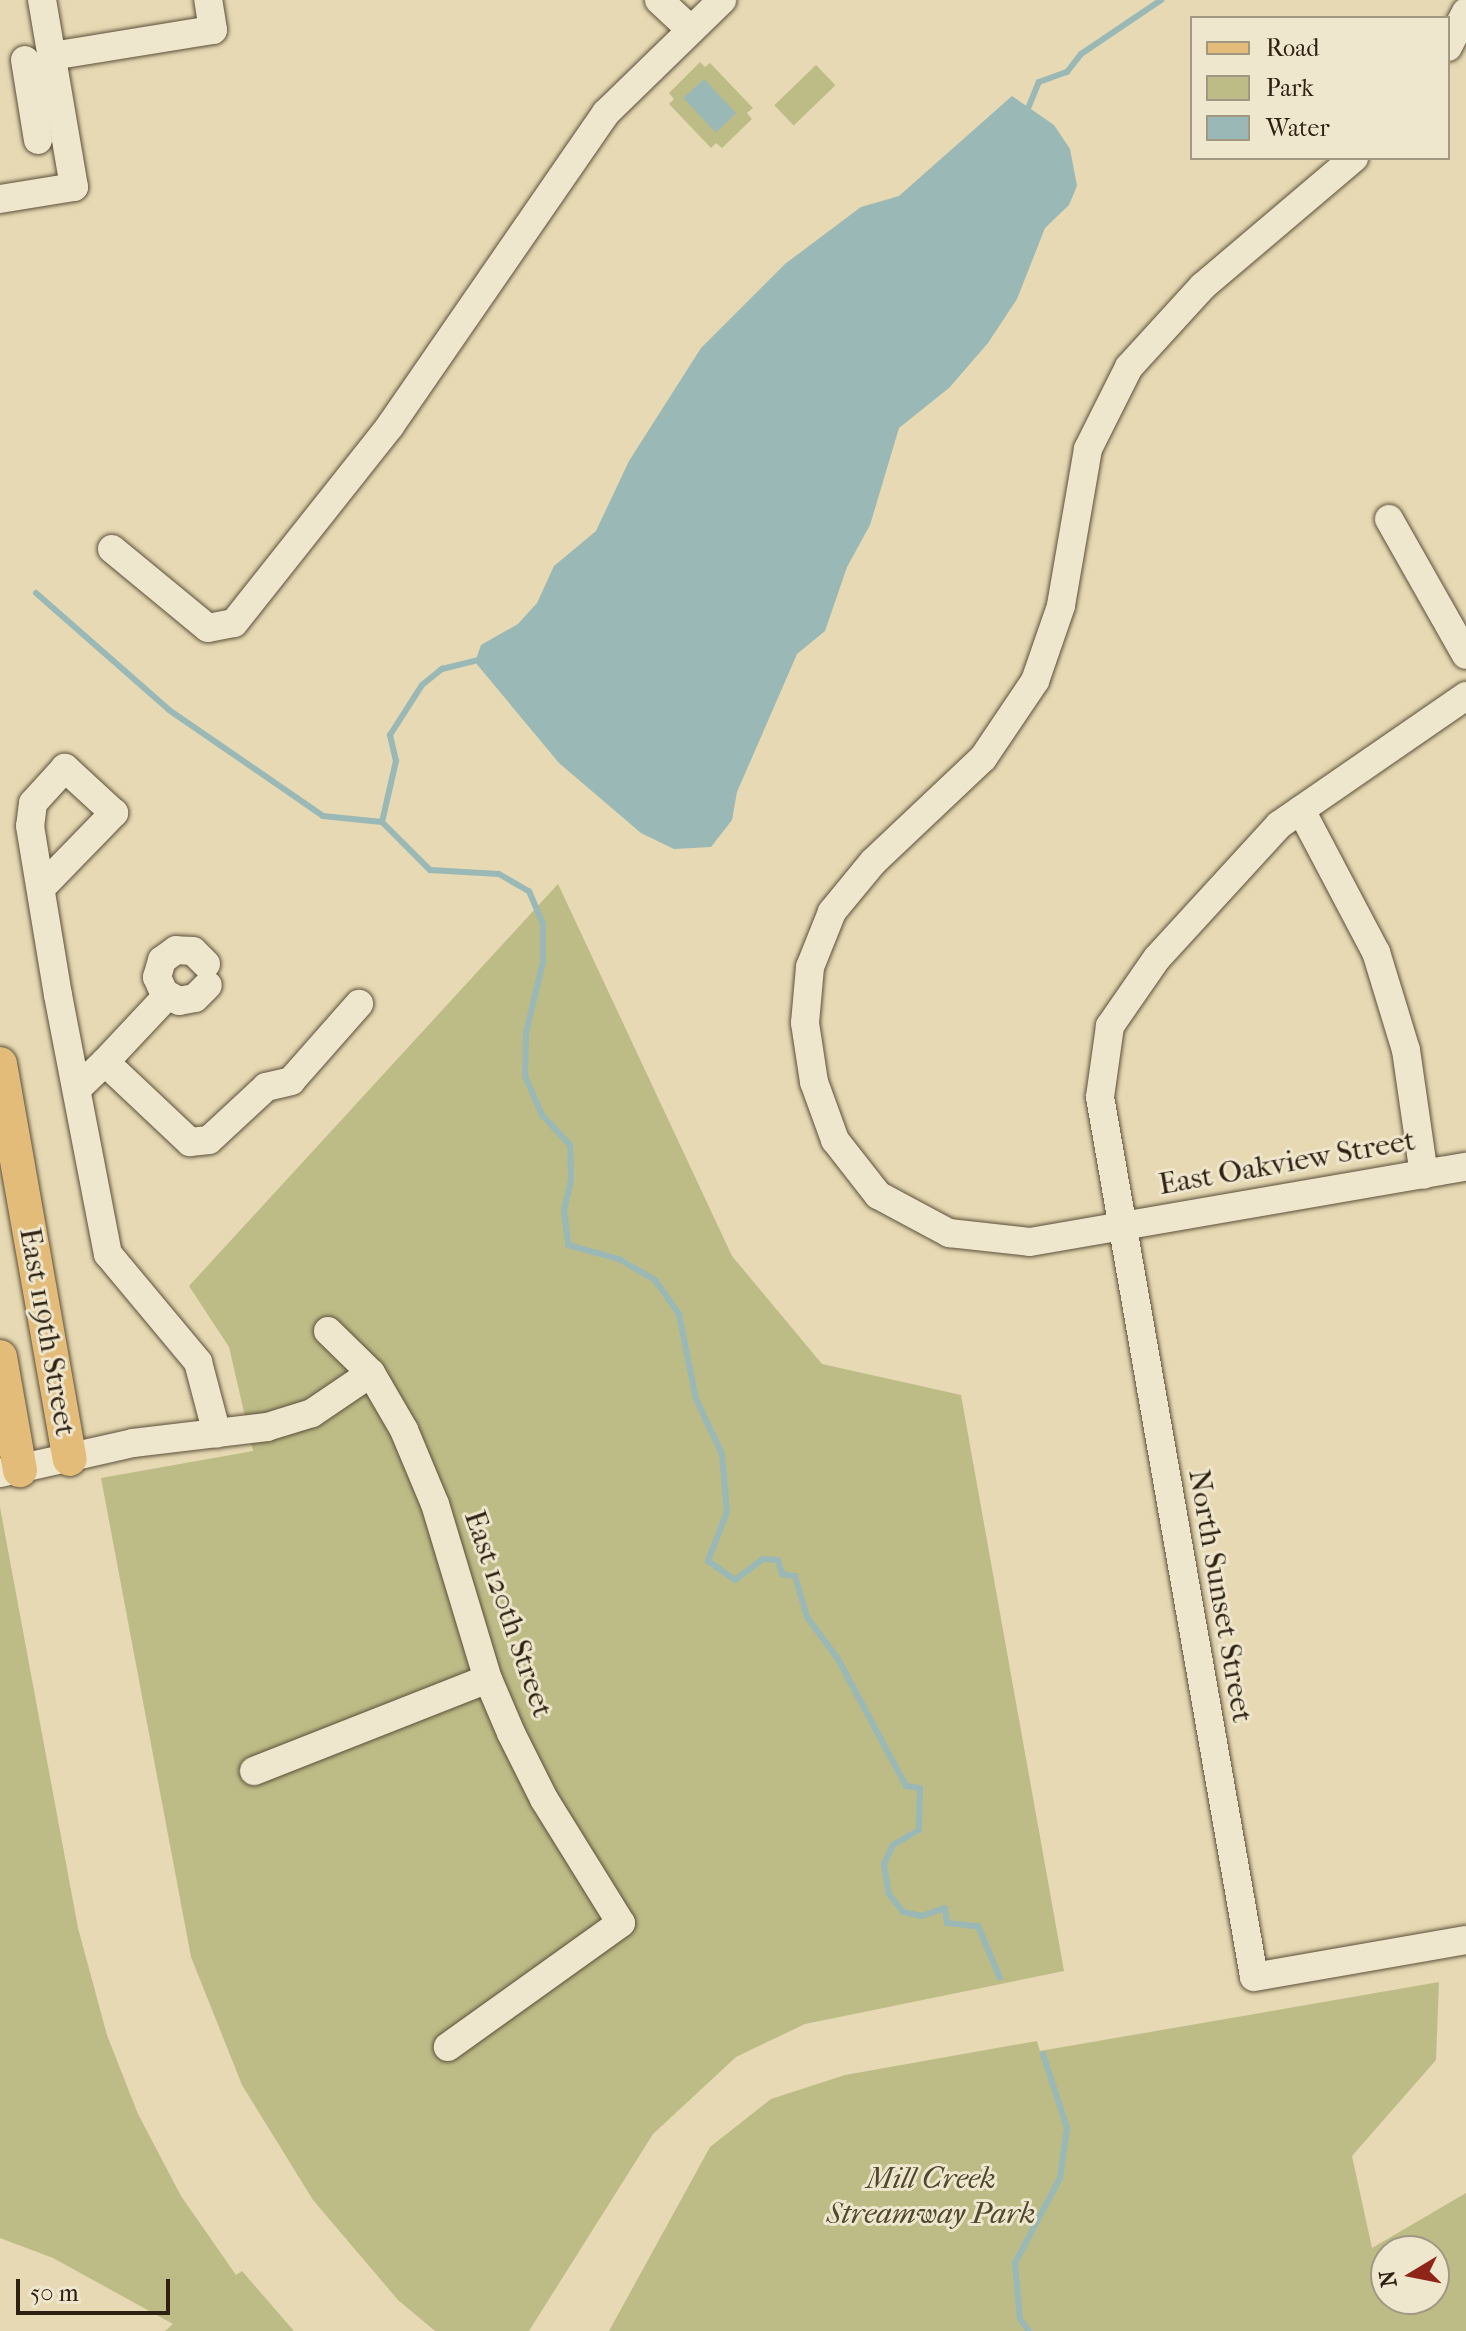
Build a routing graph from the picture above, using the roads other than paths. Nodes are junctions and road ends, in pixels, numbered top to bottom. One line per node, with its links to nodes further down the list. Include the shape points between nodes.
1 (42, 0): 8 (street)
2 (208, 0): 8 (street, via 213,30)
3 (659, 0): 6 (street)
4 (722, 0): 6 (street)
5 (1466, 12): 7 (street)
6 (690, 29): 13 (street, via 606,113 390,426 234,623 208,628)
7 (1450, 43)
8 (38, 58): 9 (street); 11 (street, via 74,187)
9 (38, 140)
10 (1352, 160): 25 (street, East Oakview Street, via 1203,286 1129,367 1088,449 1061,606 1035,681 983,758 846,892 820,936 810,967 805,1023 814,1082 835,1140 878,1195 919,1221 989,1240 1030,1242)
11 (0, 199)
12 (1389, 519): 14 (street)
13 (112, 549)
14 (1466, 655)
15 (1466, 696): 16 (street, North Sunset Street)
16 (1301, 810): 24 (street, via 1376,952 1406,1050); 25 (street, North Sunset Street, via 1279,825 1157,958 1110,1026 1100,1097)
17 (41, 888): 22 (street)
18 (168, 995): 18 (street, via 157,977 168,954 193,951 207,974 187,1001); 20 (street)
19 (359, 1004): 20 (street, via 291,1081 266,1087 209,1140 190,1142)
20 (105, 1062): 22 (street)
21 (0, 1064): 30 (main road, East 119th Street)
22 (78, 1088): 29 (street, via 108,1254 198,1362)
23 (1466, 1167): 24 (street, East Oakview Street)
24 (1424, 1175): 25 (street, East Oakview Street)
25 (1119, 1226): 34 (street, North Sunset Street, via 1254,1977)
26 (328, 1331): 28 (street, East 120th Street)
27 (0, 1357): 31 (main road, East 119th Street)
28 (371, 1373): 29 (street, via 312,1413); 32 (street, East 120th Street, via 390,1401 430,1491)
29 (217, 1434): 30 (street, via 133,1443)
30 (70, 1459): 31 (street)
31 (10, 1472)
32 (488, 1679): 33 (street); 35 (street, East 120th Street, via 544,1799 621,1923)
33 (254, 1771)
34 (1466, 1940)
35 (448, 2047)

